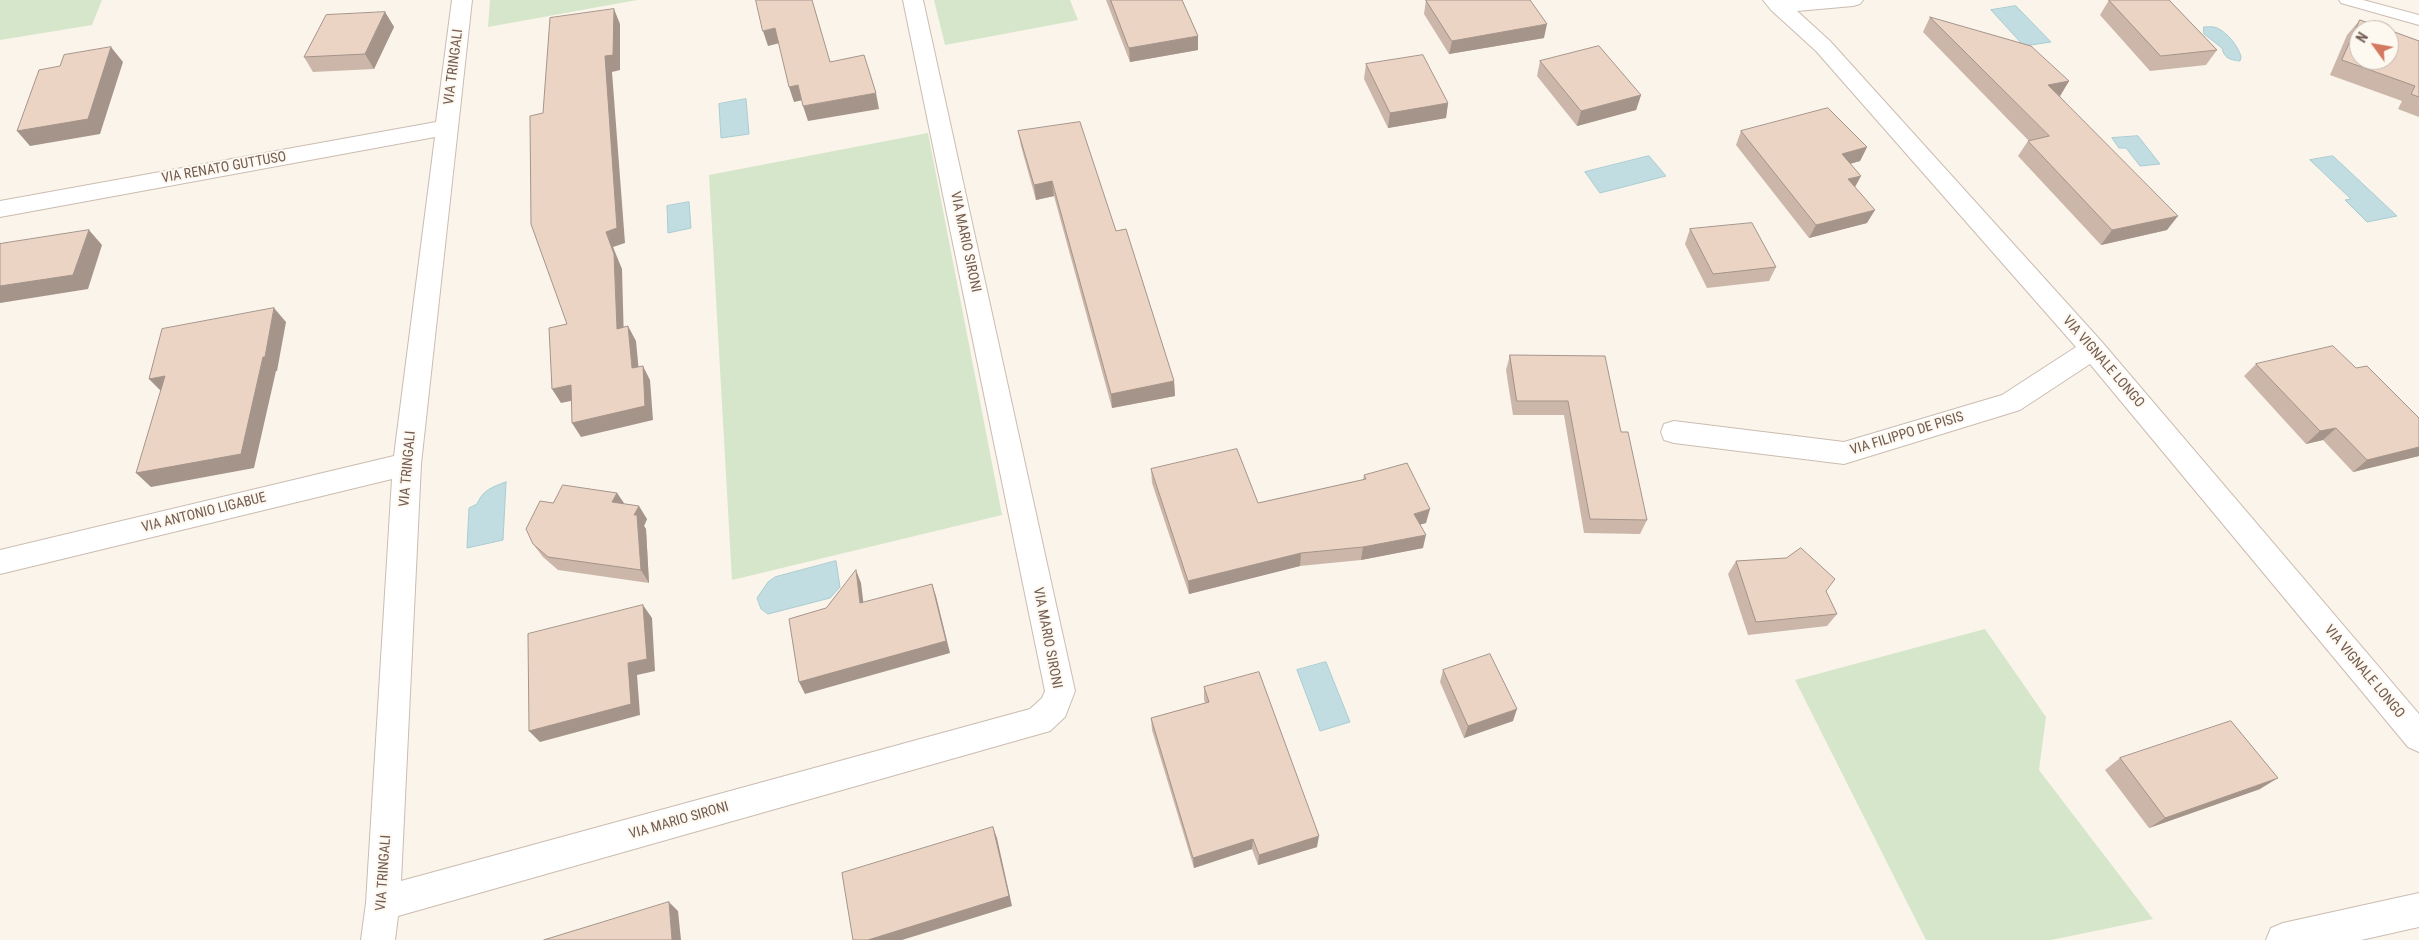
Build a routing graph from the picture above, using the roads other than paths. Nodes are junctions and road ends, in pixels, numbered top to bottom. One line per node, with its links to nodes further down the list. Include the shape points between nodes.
1 (462, 0): 7 (street, VIA TRINGALI)
2 (913, 0): 14 (street, VIA MARIO SIRONI, via 1060,691 1054,707 1039,721)
3 (1854, 0): 5 (street)
4 (2346, 0): 6 (lane)
5 (1776, 3): 9 (street, VIA VIGNALE LONGO, via 1823,46)
6 (2419, 20)
7 (447, 127): 8 (street, VIA RENATO GUTTUSO); 11 (street, VIA TRINGALI)
8 (0, 208)
9 (2093, 348): 10 (street, VIA FILIPPO DE PISIS, via 2011,403 1844,453); 13 (street, VIA VIGNALE LONGO)
10 (1674, 432)
11 (407, 464): 12 (street, VIA ANTONIO LIGABUE); 14 (street, VIA TRINGALI)
12 (0, 562)
13 (2419, 737)
14 (383, 903): 16 (street, VIA TRINGALI)
15 (2419, 910): 17 (street)
16 (378, 940)
17 (2283, 940)

